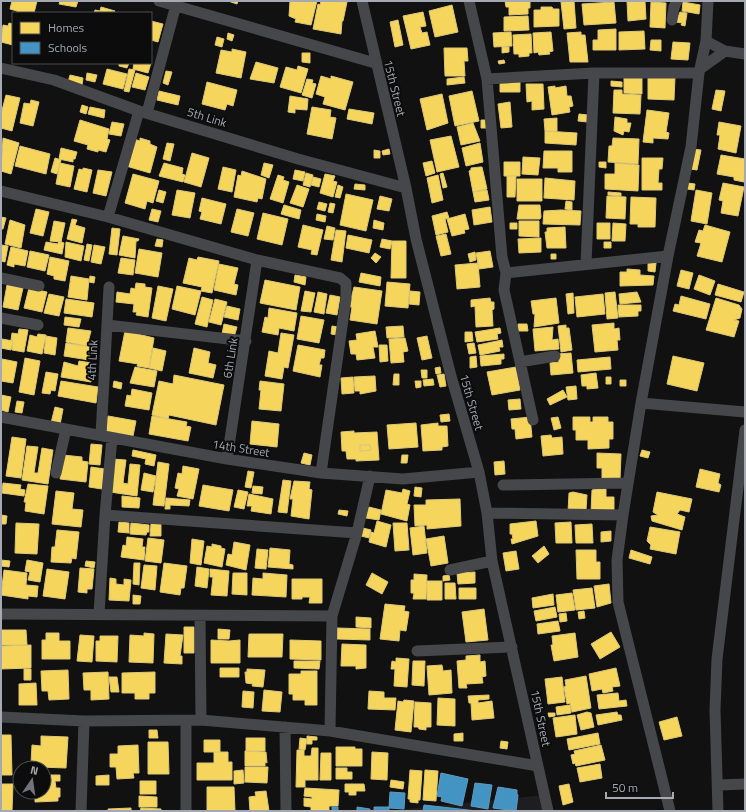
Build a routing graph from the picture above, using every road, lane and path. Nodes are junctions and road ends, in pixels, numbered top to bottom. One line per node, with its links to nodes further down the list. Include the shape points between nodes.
1 (159, 1): 6 (street)
2 (362, 1): 11 (street, 15th Street)
3 (469, 1): 15 (street)
4 (677, 1): 7 (street)
5 (705, 1): 8 (street)
6 (176, 3): 11 (street); 16 (street)
7 (672, 20)
8 (706, 41): 9 (street); 13 (street)
9 (725, 51): 10 (street); 13 (street)
10 (745, 54)
11 (375, 63): 17 (street, 15th Street)
12 (1, 68): 16 (street, 5th Link, via 54,80)
13 (699, 71): 14 (street); 20 (street, via 691,147)
14 (594, 73): 15 (street); 22 (street)
15 (487, 79): 23 (street, via 502,257)
16 (143, 112): 17 (street, 5th Link, via 298,159); 19 (street)
17 (406, 188): 41 (street, 15th Street, via 416,239 449,368)
18 (1, 191): 19 (street)
19 (108, 217): 21 (street)
20 (668, 256): 22 (street); 33 (street)
21 (257, 260): 30 (street, 6th Link); 43 (street, via 329,275 346,283 346,299)
22 (586, 264): 23 (street)
23 (506, 273): 32 (street, via 504,290)
24 (1, 278): 25 (street)
25 (39, 286)
26 (109, 287): 29 (street, 4th Link)
27 (1, 318): 28 (street)
28 (38, 325)
29 (107, 325): 30 (street); 39 (street, 4th Link)
30 (246, 341): 40 (street, 6th Link)
31 (555, 356): 32 (street)
32 (520, 362): 36 (street)
33 (641, 403): 34 (street); 45 (street)
34 (745, 412)
35 (1, 417): 37 (street, 14th Street)
36 (534, 420)
37 (66, 429): 39 (street, 14th Street); 42 (street)
38 (745, 430): 67 (street, via 717,659 715,710)
39 (106, 436): 40 (street, 14th Street); 48 (street, 4th Link)
40 (227, 459): 43 (street, 14th Street)
41 (479, 472): 44 (street, 14th Street, via 403,479); 47 (street, 15th Street)
42 (56, 473)
43 (321, 473): 44 (street, 14th Street)
44 (370, 476): 50 (street)
45 (628, 483): 46 (street); 49 (street)
46 (503, 485)
47 (487, 513): 49 (street); 51 (street, 15th Street)
48 (105, 515): 50 (street); 54 (street, 4th Link)
49 (623, 515): 72 (street, via 618,560 618,602)
50 (357, 533): 56 (street)
51 (492, 561): 52 (street); 57 (street, 15th Street)
52 (450, 570)
53 (1, 614): 54 (street)
54 (99, 614): 55 (street)
55 (200, 616): 56 (street); 60 (street)
56 (332, 616): 64 (street)
57 (512, 647): 58 (street); 65 (street, 15th Street)
58 (418, 651)
59 (1, 717): 61 (street)
60 (201, 720): 62 (street); 63 (street)
61 (84, 721): 62 (street); 68 (street)
62 (186, 721): 69 (street)
63 (285, 727): 64 (street); 70 (street)
64 (330, 730): 65 (street)
65 (538, 766): 71 (street, 15th Street)
66 (745, 784): 67 (street)
67 (719, 785): 73 (street)
68 (81, 811)
69 (186, 811)
70 (286, 811)
71 (548, 811)
72 (670, 811)
73 (718, 811)

